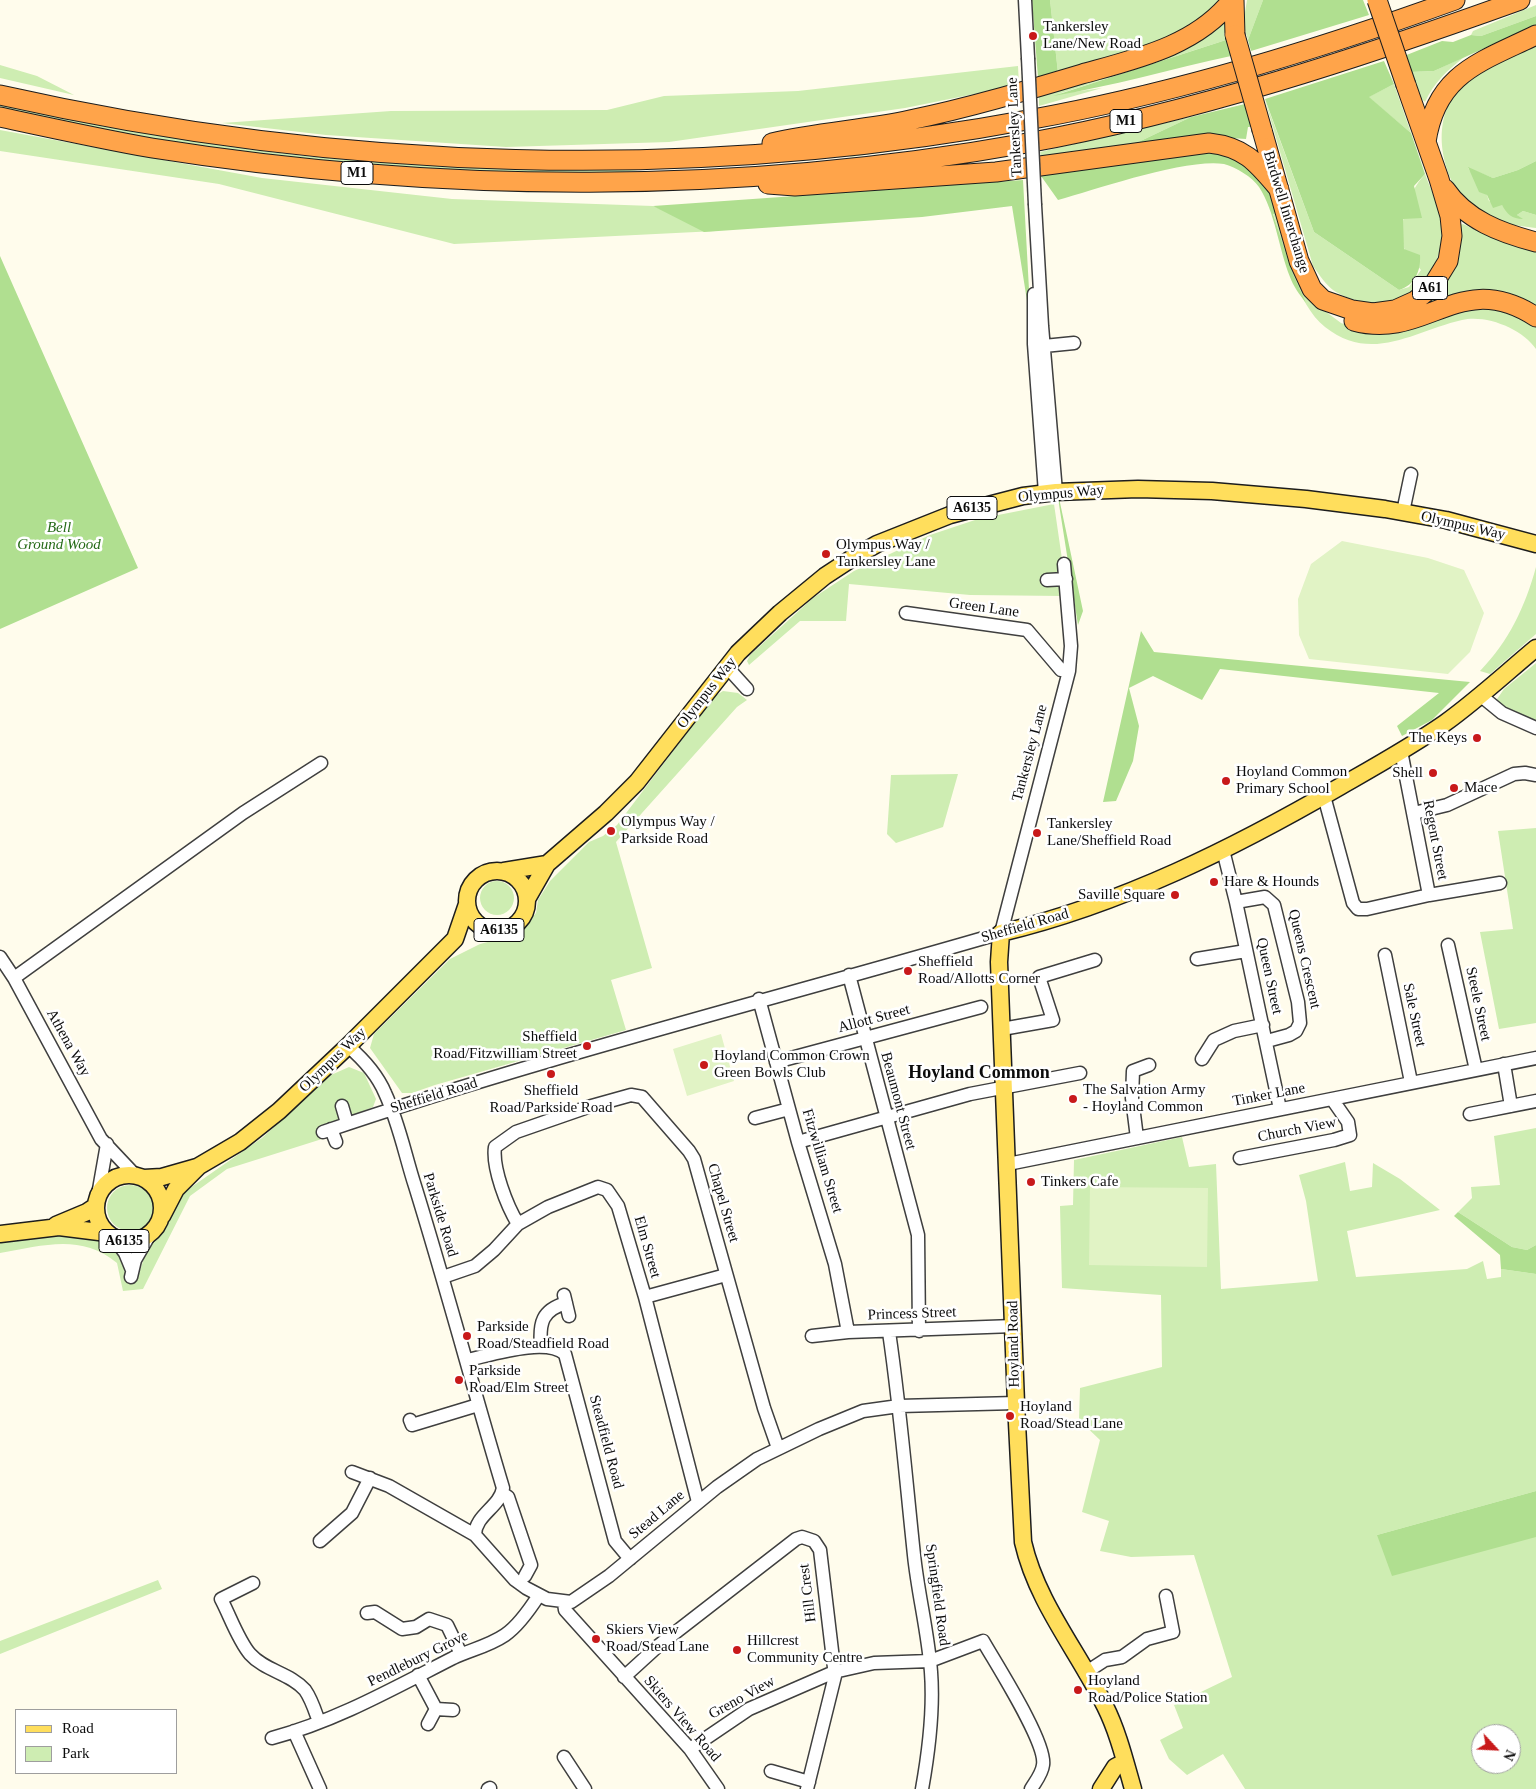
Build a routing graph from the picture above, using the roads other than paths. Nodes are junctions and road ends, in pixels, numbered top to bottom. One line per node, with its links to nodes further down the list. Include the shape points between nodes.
1 (1025, 0): 17 (street, Tankersley Lane, bridge)
2 (1233, 0): 10 (highway, M1, via 1214,20 1178,43 1095,71 910,120 777,142); 13 (highway, Birdwell Interchange / A61, bridge, via 1235,35)
3 (1377, 0): 9 (highway, A61, bridge)
4 (1455, 0): 10 (highway, M1, via 1305,52 1158,92 1034,119 823,150)
5 (1520, 0): 12 (highway, M1, via 1308,74 1155,115 1029,142 931,158)
6 (1536, 35): 9 (highway, via 1472,66 1455,79 1434,107)
7 (0, 95): 10 (highway, M1, via 147,124 374,152 549,160)
8 (0, 117): 12 (highway, M1, via 151,147 281,166 483,181)
9 (1426, 142): 11 (highway, A61)
10 (708, 159)
11 (1439, 179): 14 (highway, A61, via 1464,211); 18 (highway, A61, via 1450,216 1451,244 1444,270 1428,291 1403,307 1382,312 1364,312)
12 (719, 180): 13 (highway, M1, via 795,186 996,172 1209,143 1247,155)
13 (1279, 189): 18 (highway, Birdwell Interchange / A61, via 1306,279)
14 (1498, 230): 15 (highway); 16 (highway, A61)
15 (1536, 232)
16 (1536, 242)
17 (1038, 252): 21 (street, Tankersley Lane); 22 (street, Tankersley Lane, via 1033,312)
18 (1323, 300): 19 (highway, A61, via 1348,320 1379,326 1412,321 1449,304 1476,299 1514,305)
19 (1536, 317)
20 (1074, 343): 21 (street)
21 (1044, 346): 22 (street, Tankersley Lane); 24 (street, Tankersley Lane)
22 (1036, 364): 24 (street, Tankersley Lane)
23 (1411, 474): 25 (street)
24 (1051, 493): 25 (main road, Olympus Way / A6135, via 1138,489 1212,491); 32 (main road, Olympus Way / A6135, via 1023,496 950,515 876,544 825,576 780,613)
25 (1403, 512): 26 (main road, Olympus Way / A6135)
26 (1534, 542)
27 (1064, 564): 28 (street, Tankersley Lane)
28 (1066, 579): 29 (street); 33 (street, Tankersley Lane, via 1071,646)
29 (1047, 580)
30 (906, 613): 33 (street, Green Lane, via 1027,630 1061,670)
31 (1536, 648): 35 (main road, Sheffield Road)
32 (727, 667): 34 (street); 43 (main road, Olympus Way / A6135, via 637,782 606,814)
33 (1069, 671): 51 (street, Tankersley Lane)
34 (747, 689)
35 (1480, 695): 36 (street, via 1502,713); 37 (main road, Sheffield Road, via 1445,723)
36 (1536, 728)
37 (1401, 751): 40 (main road, Sheffield Road); 41 (street, Regent Street)
38 (321, 763): 60 (street, via 242,813)
39 (1536, 775): 41 (street, via 1514,774 1447,805)
40 (1324, 796): 42 (main road, Sheffield Road); 46 (street, Regent Street, via 1353,903 1358,909)
41 (1414, 812): 46 (street, Regent Street)
42 (1223, 850): 48 (street, Queen Street); 51 (main road, Sheffield Road, via 1121,895)
43 (547, 864): 44 (main road, Olympus Way / A6135); 47 (main road, Olympus Way / A6135)
44 (504, 871): 47 (main road, A6135, via 520,881); 49 (main road, Olympus Way / A6135, via 485,873 477,878 471,885)
45 (1500, 883): 46 (street)
46 (1428, 895)
47 (527, 899): 50 (main road, Olympus Way / A6135, via 521,919 504,930)
48 (1236, 902): 54 (street, Queen Street); 66 (street, Queens Crescent, via 1264,897 1274,905 1298,1002 1300,1023 1296,1031)
49 (467, 904): 50 (main road, A6135, via 475,922); 52 (main road, Olympus Way / A6135)
50 (493, 931): 52 (main road, Olympus Way / A6135)
51 (1001, 933): 59 (street, Sheffield Road); 64 (main road, Hoyland Road)
52 (455, 939): 67 (main road, Olympus Way / A6135)
53 (1448, 945): 73 (street, Steele Street)
54 (1246, 951): 57 (street); 63 (street, Queen Street)
55 (1385, 955): 75 (street, Sale Street)
56 (0, 957): 60 (street, Athena Way)
57 (1197, 959)
58 (1095, 960): 64 (street, via 1039,977 1053,1020)
59 (849, 975): 61 (street, Sheffield Road); 65 (street, Beaumont Street)
60 (14, 978): 91 (street, Athena Way, via 101,1139)
61 (759, 999): 70 (street, Fitzwilliam Street); 81 (street, Sheffield Road)
62 (980, 1006): 65 (street, Allott Street)
63 (1263, 1025): 66 (street, Queen Street); 69 (street, via 1234,1031 1214,1040)
64 (1002, 1029): 76 (main road, Hoyland Road)
65 (866, 1039): 70 (street, Allott Street); 86 (street, Beaumont Street)
66 (1267, 1042): 83 (street, Queen Street)
67 (348, 1046): 81 (street, Parkside Road, via 372,1070); 94 (main road, Olympus Way / A6135, via 279,1111 240,1142)
68 (1536, 1058): 72 (street, Tinker Lane)
69 (1202, 1060)
70 (776, 1062): 82 (street, Fitzwilliam Street)
71 (1149, 1064): 88 (street, via 1134,1071 1132,1098)
72 (1504, 1064): 73 (street, Tinker Lane); 80 (street)
73 (1476, 1070): 75 (street, Tinker Lane)
74 (1080, 1072): 76 (street)
75 (1411, 1082): 77 (street, Tinker Lane)
76 (1004, 1087): 86 (street); 93 (main road, Hoyland Road)
77 (1332, 1099): 83 (street, Tinker Lane); 92 (street, Church View, via 1348,1122 1350,1135)
78 (1536, 1101): 80 (street)
79 (342, 1106): 87 (street)
80 (1511, 1106): 84 (street)
81 (391, 1108): 87 (street, Sheffield Road); 104 (street, Parkside Road)
82 (789, 1108): 85 (street); 90 (street, Fitzwilliam Street)
83 (1280, 1109): 88 (street, Tinker Lane)
84 (1470, 1114)
85 (755, 1118)
86 (886, 1119): 90 (street); 108 (street, Beaumont Street, via 918,1235)
87 (347, 1123): 89 (street, Sheffield Road, via 327,1130)
88 (1137, 1138): 93 (street, Tinker Lane)
89 (336, 1142)
90 (798, 1142): 109 (street, Fitzwilliam Street, via 836,1264)
91 (107, 1144): 95 (street, Athena Way); 96 (street)
92 (1240, 1158)
93 (1008, 1164): 107 (main road, Hoyland Road)
94 (199, 1166): 95 (main road, Olympus Way / A6135, via 162,1176); 97 (main road, Olympus Way / A6135, via 176,1189)
95 (139, 1176): 96 (main road, Olympus Way / A6135, via 123,1175 112,1179 104,1186); 97 (main road, A6135, via 153,1184 159,1194)
96 (97, 1201): 99 (main road, A6135, via 71,1220); 102 (main road, A6135, via 97,1217)
97 (162, 1216): 101 (main road, Olympus Way / A6135)
98 (518, 1224): 103 (street, Chapel Street, via 496,1168 495,1147 516,1132 631,1095 642,1097 694,1159); 104 (street, Elm Street, via 475,1266); 105 (street, Elm Street, via 570,1197 598,1187 607,1190 618,1206)
99 (49, 1227): 100 (main road, A6135); 102 (main road, A6135)
100 (0, 1234)
101 (150, 1234): 102 (main road, A6135, via 133,1241); 102 (street, via 132,1273 125,1254)
102 (111, 1235)
103 (726, 1275): 105 (street); 118 (street, Chapel Street)
104 (443, 1277): 113 (street, Parkside Road)
105 (645, 1297): 122 (street, Elm Street)
106 (569, 1316): 112 (street, via 565,1299 554,1306 544,1317)
107 (1014, 1326): 108 (street, Princess Street); 114 (main road, Hoyland Road)
108 (919, 1331): 110 (street, Princess Street)
109 (848, 1332): 110 (street, Princess Street); 111 (street, Princess Street)
110 (889, 1332): 116 (street, Springfield Road)
111 (812, 1336)
112 (541, 1346): 113 (street); 125 (street, Steadfield Road, via 560,1350 568,1362 615,1541)
113 (467, 1360): 115 (street, Parkside Road)
114 (1016, 1403): 116 (street, Stead Lane); 135 (main road, Hoyland Road, via 1020,1504 1028,1563)
115 (478, 1405): 117 (street, via 412,1425); 121 (street, Parkside Road, via 504,1488)
116 (899, 1406): 118 (street, Stead Lane, via 863,1411); 133 (street, Springfield Road, via 914,1556)
117 (410, 1420)
118 (778, 1448): 122 (street, Stead Lane, via 757,1459)
119 (352, 1472): 120 (street)
120 (370, 1478): 123 (street); 124 (street, via 352,1513)
121 (502, 1493): 123 (street, via 477,1523); 126 (street, Parkside Road, via 508,1497 531,1565)
122 (698, 1502): 125 (street, Stead Lane)
123 (475, 1535): 128 (street, via 515,1580)
124 (320, 1541)
125 (630, 1558): 130 (street, Stead Lane, via 577,1599)
126 (525, 1576)
127 (253, 1583): 140 (street, via 221,1599 249,1652 260,1664 295,1681 314,1705)
128 (539, 1595): 130 (street); 132 (street, Pendlebury Grove, via 506,1635)
129 (1166, 1596): 135 (street, via 1173,1632 1147,1640 1122,1657 1106,1660)
130 (564, 1603): 137 (street, Skiers View Road, via 565,1610)
131 (367, 1613): 132 (street, via 375,1612 402,1629 416,1627 429,1619 447,1625)
132 (462, 1654): 136 (street, Pendlebury Grove)
133 (930, 1661): 134 (street, Greno View, via 874,1663); 152 (street, Springfield Road, via 932,1705); 153 (street, Greno View, via 983,1641 1034,1731 1042,1752 1044,1764)
134 (834, 1672): 137 (street, Hill Crest, via 820,1550 814,1541 802,1537 658,1646); 144 (street, Greno View, via 749,1710); 148 (street, Hill Crest, via 827,1716)
135 (1085, 1673): 146 (main road, Hoyland Road, via 1104,1704)
136 (418, 1675): 138 (street); 140 (street, Pendlebury Grove, via 364,1704)
137 (624, 1677): 144 (street, Skiers View Road)
138 (436, 1709): 139 (street); 141 (street)
139 (452, 1710)
140 (319, 1722): 142 (street, Pendlebury Grove)
141 (428, 1724)
142 (294, 1730): 143 (street, Pendlebury Grove); 149 (street)
143 (272, 1738)
144 (690, 1749): 151 (street, Skiers View Road)
145 (564, 1757): 150 (street)
146 (1126, 1762): 154 (main road, via 1115,1767); 155 (main road, Hoyland Road)
147 (771, 1771): 148 (street)
148 (808, 1786)
149 (320, 1789)
150 (585, 1789)
151 (718, 1789)
152 (922, 1789)
153 (1031, 1789)
154 (1101, 1789)
155 (1133, 1789)

